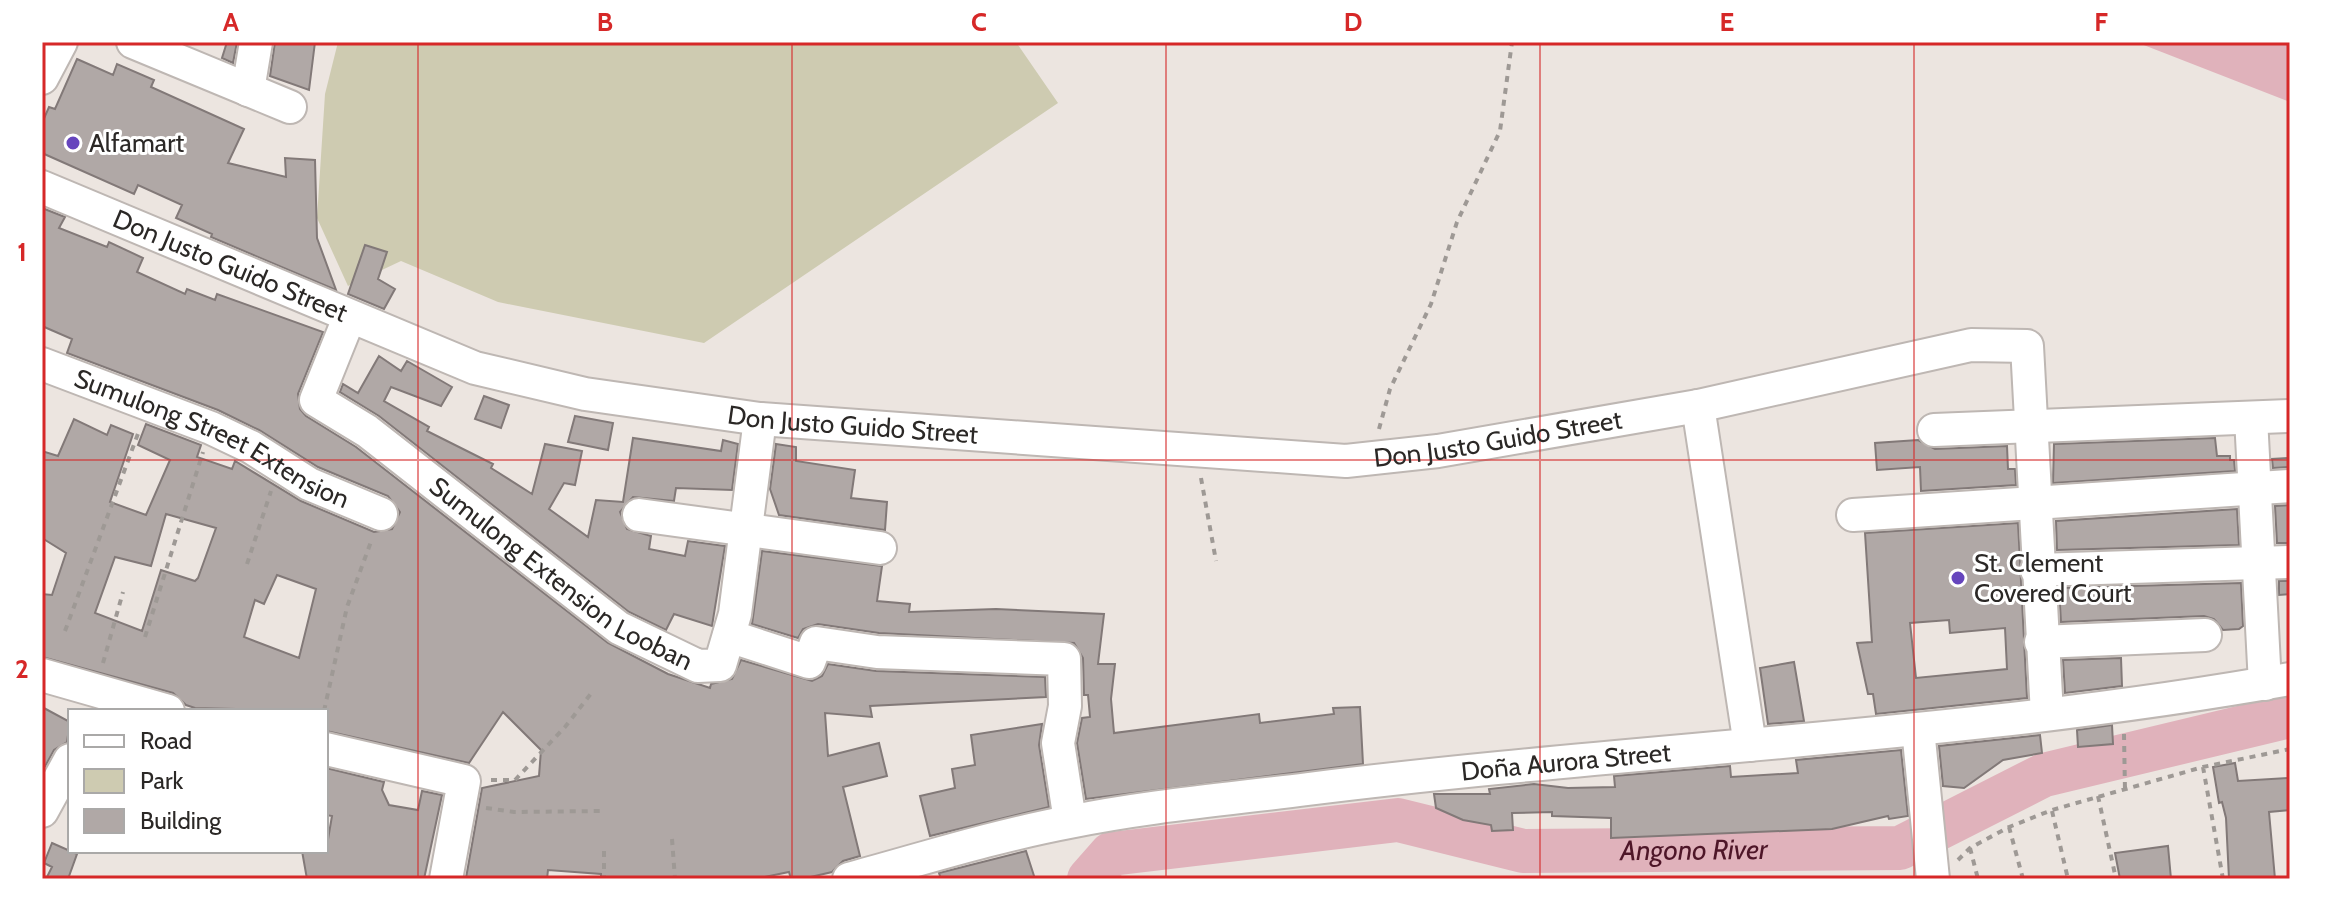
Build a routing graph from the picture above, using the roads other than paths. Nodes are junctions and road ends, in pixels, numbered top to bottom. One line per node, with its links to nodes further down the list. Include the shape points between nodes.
1 (61, 42): 4 (street)
2 (133, 42): 5 (street)
3 (256, 42): 5 (street)
4 (42, 78)
5 (248, 90): 6 (street)
6 (290, 107)
7 (42, 187): 8 (street, Don Justo Guido Street)
8 (349, 318): 13 (street, Don Justo Guido Street, via 475,368 585,394); 27 (street, Sumulong Extension Looban, via 316,400 367,431 619,628 698,666 720,665)
9 (42, 364): 19 (street, Sumulong Street Extension, via 211,428 279,467)
10 (1698, 406): 13 (street, Don Justo Guido Street, via 1516,439 1346,461); 14 (street, Don Justo Guido Street, via 1971,345 2027,346); 35 (street)
11 (2290, 416): 12 (street)
12 (2251, 418): 14 (street); 17 (street)
13 (760, 419): 22 (street, Sumulong Extension Looban)
14 (2032, 425): 15 (street); 18 (street)
15 (1934, 430)
16 (2290, 486): 17 (street)
17 (2255, 488): 18 (street); 24 (street)
18 (2035, 501): 21 (street); 25 (street)
19 (381, 514)
20 (639, 515): 22 (street)
21 (1853, 515)
22 (748, 530): 23 (street); 27 (street, Sumulong Extension Looban)
23 (880, 548)
24 (2274, 563): 25 (street); 30 (street)
25 (2037, 570): 28 (street)
26 (2205, 635): 28 (street)
27 (729, 636): 39 (street, via 809,662 816,643 877,652 1064,659 1065,706 1058,743)
28 (2041, 642): 33 (street)
29 (42, 675): 31 (street)
30 (2277, 681): 33 (street, Doña Aurora Street)
31 (99, 699): 32 (street)
32 (156, 709)
33 (2047, 714): 34 (street, Doña Aurora Street)
34 (1918, 729): 35 (street, Doña Aurora Street); 40 (street)
35 (1750, 745): 39 (street, Doña Aurora Street, via 1465,769)
36 (328, 750): 41 (street, via 462,793)
37 (68, 764): 38 (street)
38 (42, 811)
39 (1070, 821): 42 (street, Doña Aurora Street)
40 (1940, 874)
41 (446, 879)
42 (849, 879)

